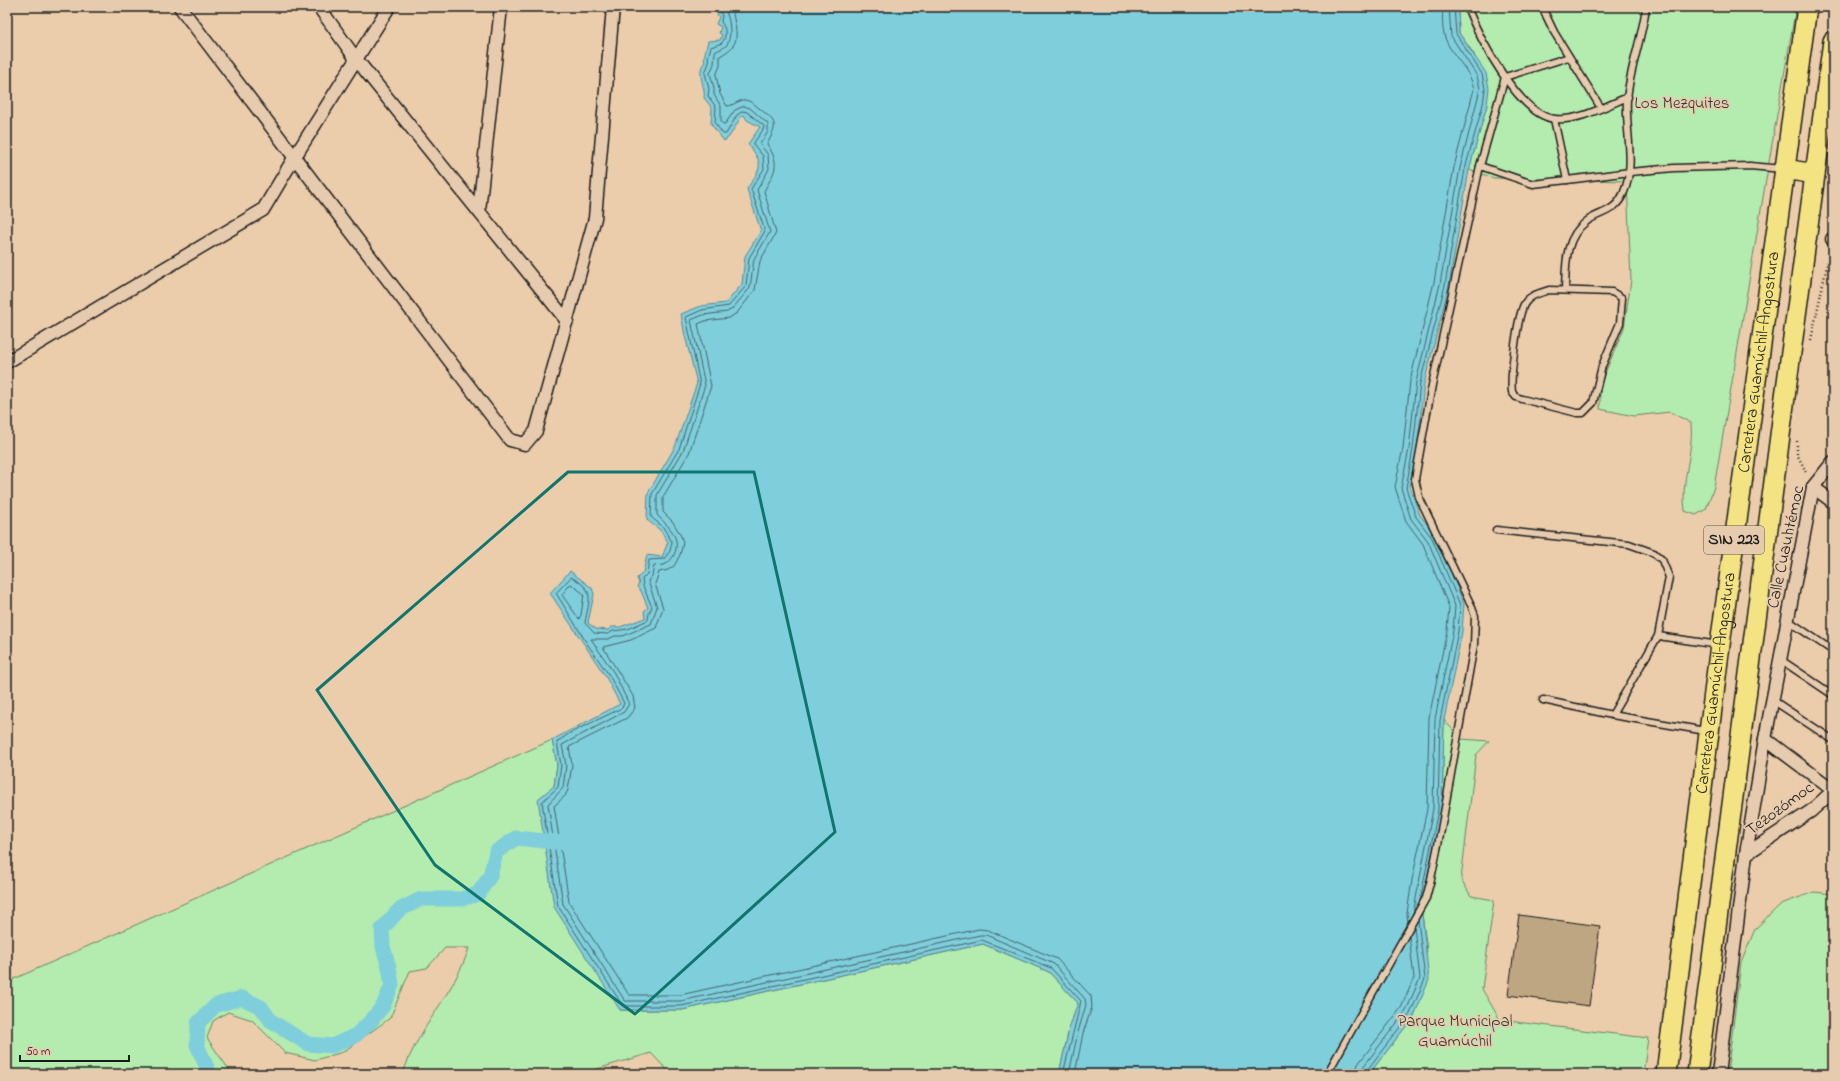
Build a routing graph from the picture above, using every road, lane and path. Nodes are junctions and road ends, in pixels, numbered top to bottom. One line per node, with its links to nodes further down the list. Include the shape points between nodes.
1 (180, 7): 17 (street)
2 (319, 7): 12 (street)
3 (389, 7): 12 (street)
4 (501, 7): 23 (street)
5 (613, 7): 26 (street, via 595,218)
6 (1468, 7): 13 (lane, via 1474,25)
7 (1542, 7): 11 (lane)
8 (1646, 7): 14 (lane)
9 (1806, 7): 19 (main road, Carretera Guamúchil-Angostura / SIN 223)
10 (1833, 41): 21 (main road, Carretera Guamúchil-Angostura / SIN 223)
11 (1569, 57): 13 (lane); 15 (lane)
12 (356, 59): 17 (street); 23 (street)
13 (1505, 77): 16 (lane, via 1525,103 1544,116); 18 (lane)
14 (1628, 97): 15 (lane); 20 (lane, via 1626,120)
15 (1601, 108): 16 (lane, via 1573,118)
16 (1554, 119): 22 (lane)
17 (294, 158): 26 (street, via 510,440 525,444 536,431); 28 (street, via 263,210)
18 (1480, 166): 22 (lane, via 1533,184); 48 (lane, via 1432,385 1415,479 1419,497 1475,616 1474,645 1440,837 1426,898)
19 (1784, 169): 20 (lane, via 1730,166); 21 (main road); 36 (main road, Carretera Guamúchil-Angostura / SIN 223)
20 (1630, 172): 22 (lane); 25 (lane, via 1620,201 1604,214 1588,221 1578,229 1571,240 1566,255)
21 (1815, 174): 50 (main road, Carretera Guamúchil-Angostura / SIN 223)
22 (1567, 180)
23 (478, 211): 26 (street)
24 (1833, 239): 27 (path)
25 (1565, 290): 25 (lane, via 1549,290 1534,295 1525,303 1516,336 1512,390 1514,395 1522,399 1583,413 1593,403 1600,372 1620,323 1622,303 1619,295 1612,292)
26 (567, 321)
27 (1809, 348)
28 (7, 362)
29 (1797, 439): 31 (path, via 1797,454)
30 (1833, 462): 31 (street, Calle Cuauhtémoc)
31 (1813, 487): 32 (street); 34 (street, Calle Cuauhtémoc)
32 (1833, 502)
33 (1496, 530): 35 (lane, via 1629,544 1654,553 1662,560 1669,577)
34 (1789, 620): 37 (lane); 38 (street, Calle Cuauhtémoc)
35 (1658, 636): 36 (lane); 42 (lane)
36 (1720, 645): 43 (main road, Carretera Guamúchil-Angostura / SIN 223)
37 (1833, 651)
38 (1782, 660): 39 (lane); 41 (street, Calle Cuauhtémoc)
39 (1833, 695)
40 (1543, 700): 42 (lane)
41 (1774, 701): 44 (street, Calle Cuauhtémoc); 45 (lane)
42 (1612, 715): 43 (lane)
43 (1710, 732): 49 (main road, Carretera Guamúchil-Angostura / SIN 223)
44 (1766, 738): 46 (street); 47 (street, Calle Cuauhtémoc)
45 (1833, 740)
46 (1833, 791): 47 (street, Tezozómoc, via 1811,811)
47 (1746, 854): 51 (street, Calle Cuauhtémoc)
48 (1327, 1074)
49 (1666, 1074)
50 (1697, 1074)
51 (1718, 1074)

